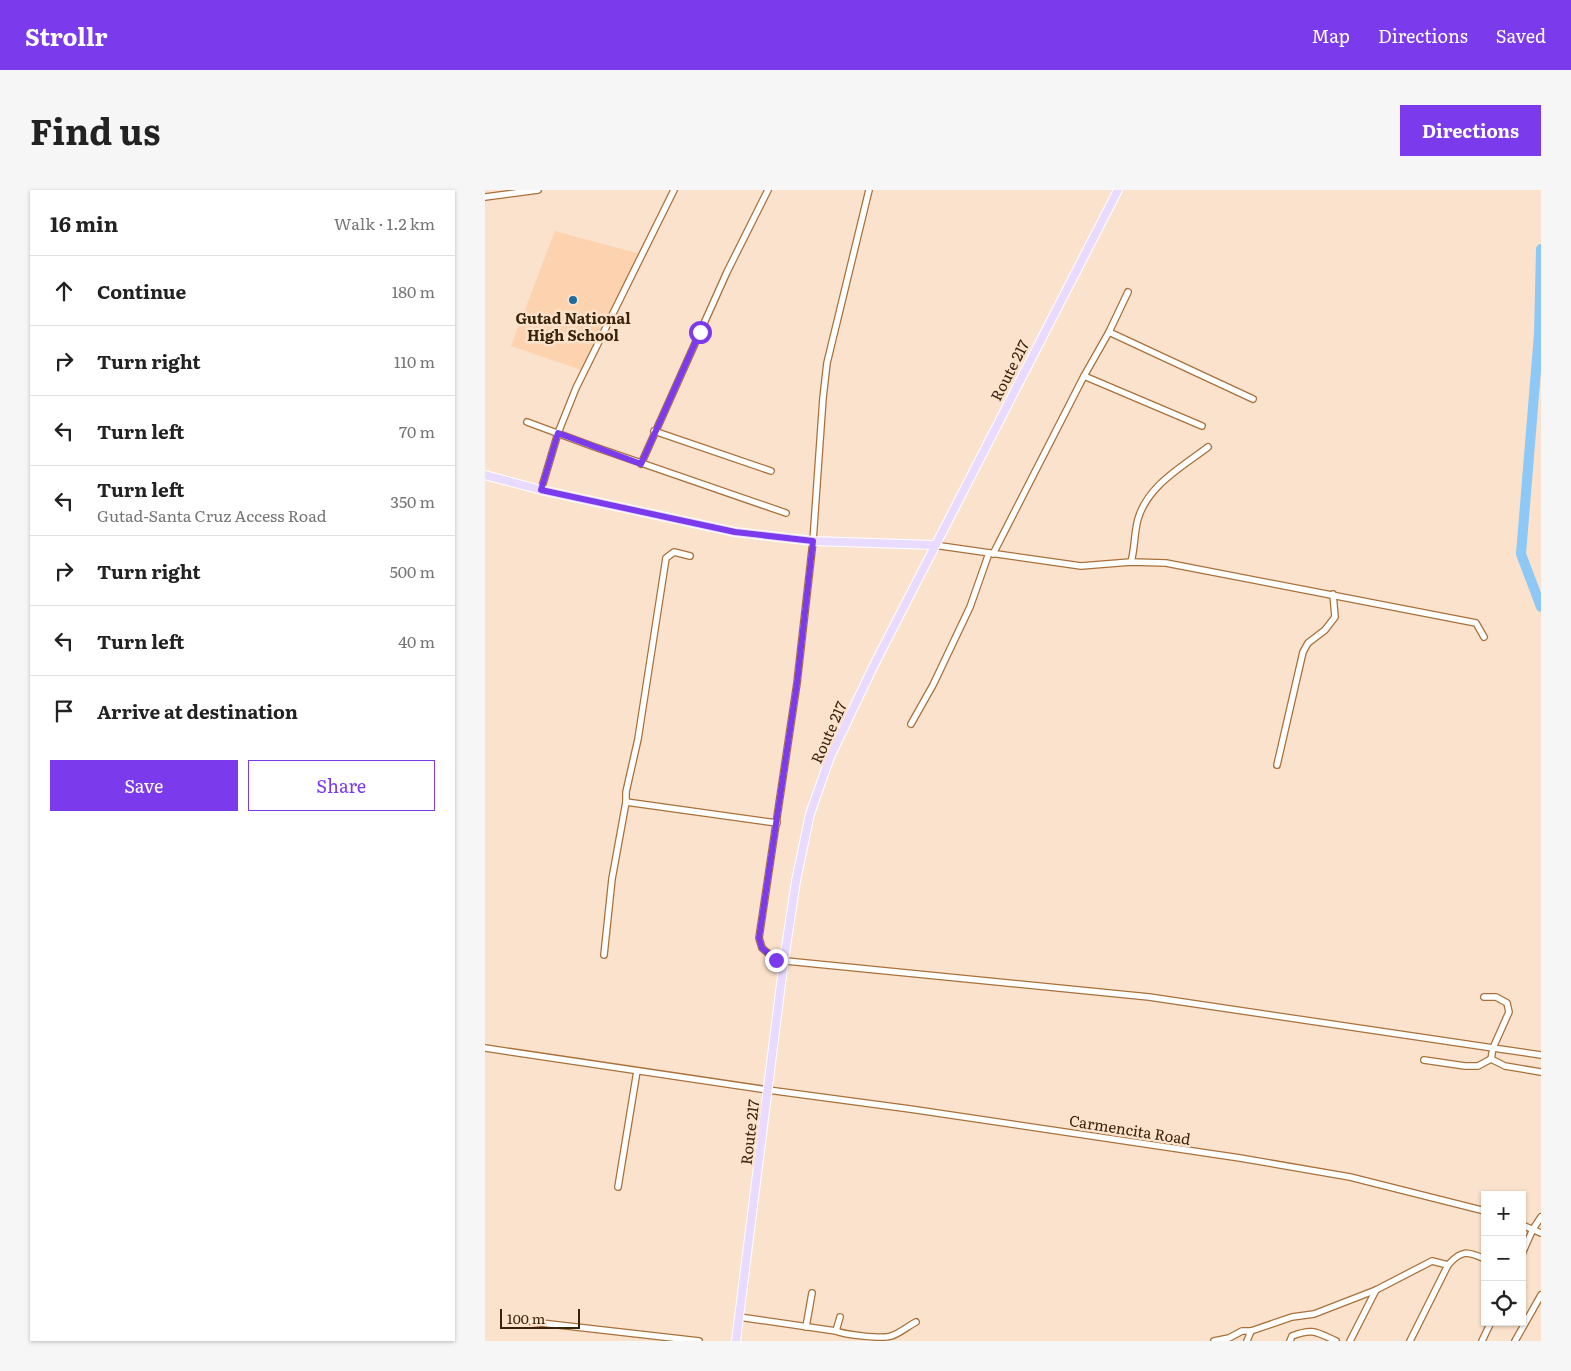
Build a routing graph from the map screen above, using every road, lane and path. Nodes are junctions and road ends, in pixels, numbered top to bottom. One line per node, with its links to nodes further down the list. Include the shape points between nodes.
1 (537, 190): 6 (street)
2 (674, 190): 14 (street, via 576,388)
3 (768, 190): 13 (street)
4 (869, 190): 21 (street, via 827,363)
5 (1118, 190): 22 (main road, Route 217)
6 (485, 197)
7 (1128, 292): 8 (street)
8 (1109, 332): 9 (street); 10 (street)
9 (1084, 376): 12 (street); 23 (street)
10 (1253, 399)
11 (527, 422): 14 (street)
12 (1202, 426)
13 (655, 431): 16 (street); 17 (street)
14 (558, 433): 16 (street); 19 (street)
15 (1208, 447): 25 (street, via 1168,476 1141,510)
16 (641, 464): 20 (street)
17 (771, 471)
18 (485, 474): 19 (main road)
19 (541, 490): 21 (main road, via 735,532)
20 (786, 513)
21 (813, 541): 22 (main road); 31 (street)
22 (934, 545): 23 (street); 33 (main road, Route 217, via 830,757 810,814)
23 (991, 554): 25 (street, via 1081,566); 28 (street, via 970,608)
24 (691, 556): 30 (street, via 674,552 666,558)
25 (1131, 562): 26 (street, via 1166,563)
26 (1333, 594): 27 (street, via 1476,623); 29 (street, via 1335,617 1325,630 1308,642 1303,652)
27 (1484, 638)
28 (911, 724)
29 (1277, 765)
30 (626, 802): 31 (street); 32 (street, via 612,879)
31 (777, 823): 33 (street, via 759,938 762,948 776,960)
32 (604, 955)
33 (783, 960): 36 (street, via 1149,997); 42 (main road, Route 217)
34 (1484, 997): 36 (street, via 1496,997 1507,1002 1509,1012)
35 (485, 1048): 40 (street, Carmencita Road)
36 (1493, 1048): 37 (street); 38 (street)
37 (1541, 1055)
38 (1491, 1059): 39 (street, via 1478,1066); 41 (street, via 1505,1066)
39 (1424, 1060)
40 (637, 1070): 42 (street, Carmencita Road); 43 (street)
41 (1541, 1072)
42 (768, 1090): 44 (street, Carmencita Road, via 910,1108 1350,1177); 55 (main road, Route 217)
43 (619, 1187)
44 (1481, 1210)
45 (1541, 1217): 47 (street)
46 (1526, 1226): 47 (street)
47 (1533, 1229): 48 (street); 49 (street)
48 (1541, 1233)
49 (1526, 1245)
50 (1481, 1257): 51 (street, via 1462,1253)
51 (1447, 1265): 52 (street, via 1433,1261); 70 (street)
52 (1375, 1290): 62 (street, via 1313,1314 1292,1317); 69 (street)
53 (812, 1294): 60 (street)
54 (1541, 1295): 72 (street)
55 (739, 1317): 60 (street); 64 (main road, Route 217)
56 (840, 1317): 61 (street)
57 (531, 1322): 63 (street)
58 (916, 1322): 61 (street, via 892,1336)
59 (1489, 1326): 71 (street)
60 (806, 1327): 61 (street)
61 (836, 1331)
62 (1251, 1331): 65 (street); 66 (street)
63 (699, 1341)
64 (736, 1341)
65 (1214, 1341)
66 (1247, 1341)
67 (1290, 1341): 68 (street, via 1292,1336 1314,1331)
68 (1336, 1341)
69 (1350, 1341)
70 (1410, 1341)
71 (1482, 1341)
72 (1515, 1341)

